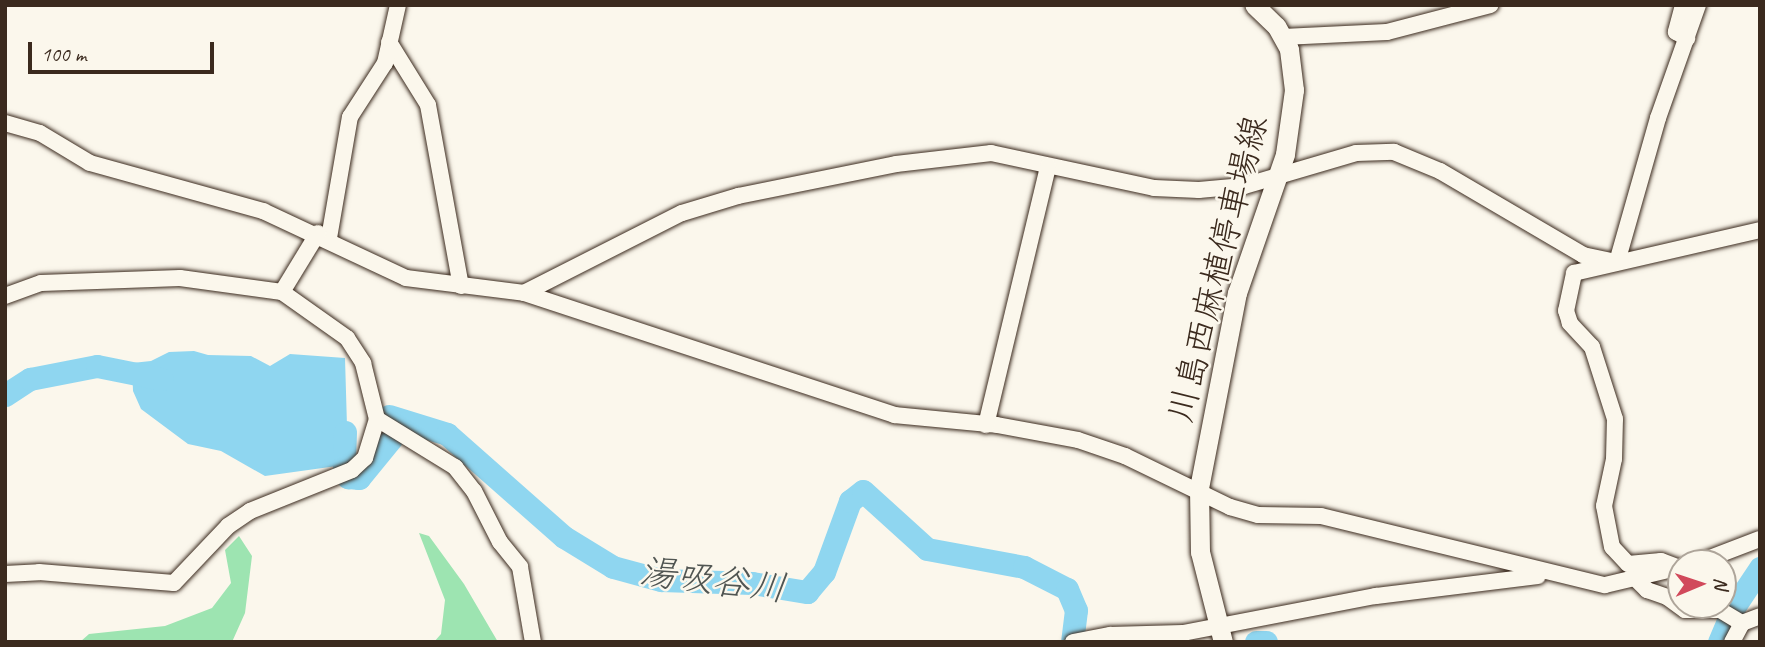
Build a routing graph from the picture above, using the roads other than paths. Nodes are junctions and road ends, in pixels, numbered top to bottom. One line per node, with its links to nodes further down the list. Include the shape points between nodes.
1 (398, 5): 8 (street)
2 (1254, 5): 6 (main road, 川島西麻植停車場線)
3 (1491, 5): 6 (street, via 1387,32)
4 (1683, 5): 7 (street, via 1676,32)
5 (1698, 5): 7 (street)
6 (1283, 37): 11 (main road, 川島西麻植停車場線, via 1293,61 1294,90)
7 (1687, 38): 14 (street, via 1658,118)
8 (389, 42): 13 (street, via 385,63 350,117); 15 (street, via 428,105)
9 (5, 123): 13 (street, via 40,132 90,163 263,211)
10 (1048, 166): 11 (street, via 1154,188 1199,190 1244,186); 17 (street, via 991,153 897,164 738,196 682,213); 20 (street)
11 (1277, 176): 14 (street, via 1334,158 1394,152 1440,171 1583,255); 21 (main road, 川島西麻植停車場線, via 1237,293)
12 (1760, 230): 14 (street)
13 (323, 236): 15 (street, via 407,278); 16 (street)
14 (1617, 262): 24 (street, via 1574,273 1566,312 1592,347 1615,419 1614,459 1604,506 1612,547 1628,565)
15 (461, 286): 17 (street)
16 (282, 292): 18 (street, via 180,278 41,284); 19 (street, via 347,338 363,363)
17 (524, 293): 20 (street, via 850,403 894,415)
18 (5, 296)
19 (377, 419): 26 (street, via 365,458 228,526 174,583 39,572); 33 (street, via 455,467 474,491 500,542 520,567)
20 (986, 425): 21 (street, via 1079,440)
21 (1199, 488): 27 (street, via 1230,507 1258,515 1321,516); 31 (main road, 川島西麻植停車場線, via 1200,552)
22 (1760, 539): 23 (street)
23 (1734, 549)
24 (1667, 563)
25 (1667, 570): 28 (street)
26 (5, 574)
27 (1551, 575): 28 (street, via 1605,585); 31 (street, via 1420,589)
28 (1636, 579): 30 (street, via 1685,610 1720,610)
29 (1760, 616): 30 (street)
30 (1739, 621): 34 (street)
31 (1222, 634): 32 (street)
32 (1077, 641)
33 (533, 642)
34 (1732, 642)

